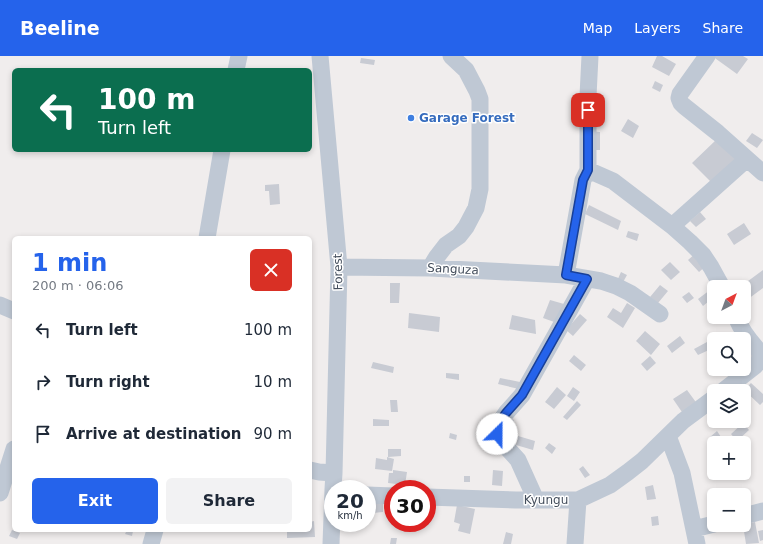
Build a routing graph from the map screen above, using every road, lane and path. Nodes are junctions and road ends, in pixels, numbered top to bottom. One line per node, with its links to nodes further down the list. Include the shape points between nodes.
1 (239, 56): 6 (street)
2 (320, 56): 12 (street, Forest)
3 (451, 56): 13 (street, via 466,70 480,99 480,189 476,208 466,227 459,236 446,245)
4 (590, 56): 9 (street)
5 (707, 56): 8 (street, via 680,94 681,103)
6 (236, 68)
7 (222, 152): 11 (street)
8 (758, 165): 10 (street)
9 (588, 170): 10 (street, via 613,180); 14 (street, via 583,180)
10 (672, 226): 16 (street, via 703,255)
11 (207, 236)
12 (339, 266): 13 (street, Sanguza); 28 (street, Forest)
13 (430, 268): 14 (street, Sanguza)
14 (566, 275): 15 (street, Sanguza)
15 (587, 279): 19 (street, Sanguza, via 616,286); 31 (street, via 522,395 499,423 497,434 518,460)
16 (718, 280)
17 (0, 305): 18 (street)
18 (12, 310)
19 (660, 314)
20 (739, 324): 21 (street)
21 (762, 353): 22 (street, via 755,366)
22 (732, 384)
23 (707, 403): 24 (street, Kyungu)
24 (668, 436): 32 (street, Kyungu, via 610,485); 38 (street, via 682,473)
25 (12, 455): 29 (street)
26 (312, 470): 27 (street, via 319,472)
27 (328, 480)
28 (333, 480)
29 (0, 493)
30 (436, 497): 31 (street, Kyungu)
31 (536, 500): 32 (street, Kyungu)
32 (578, 500): 41 (street)
33 (763, 511): 34 (street)
34 (751, 514)
35 (707, 528): 38 (street)
36 (154, 532): 39 (street)
37 (332, 532): 40 (street, Forest)
38 (695, 536)
39 (151, 544)
40 (332, 544)
41 (575, 544)

